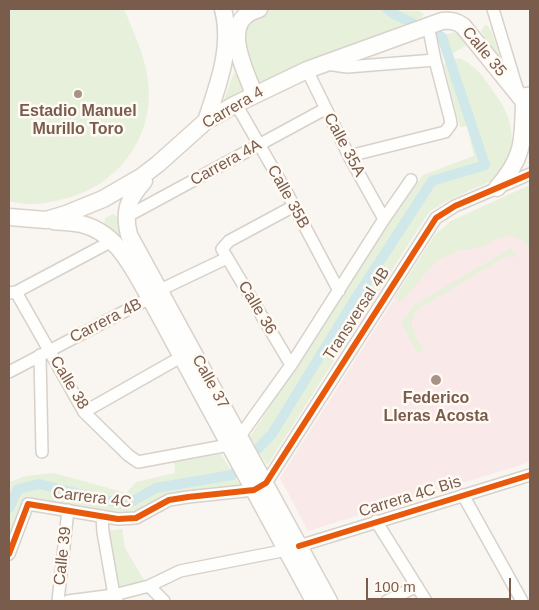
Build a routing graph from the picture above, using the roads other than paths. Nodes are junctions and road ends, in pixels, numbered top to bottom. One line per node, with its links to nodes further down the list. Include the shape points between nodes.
1 (223, 9): 12 (main road, via 227,37 224,60)
2 (259, 9): 8 (main road, via 242,22 236,40)
3 (493, 9): 9 (street, Calle 35)
4 (436, 20): 5 (street); 6 (main road, Carrera 4); 9 (main road, Calle 35, via 450,20 464,26)
5 (435, 60): 6 (street, via 347,67); 14 (street, via 450,118 445,132)
6 (324, 63): 7 (main road, Carrera 4)
7 (307, 70): 8 (main road, Carrera 4); 11 (street, Calle 35A)
8 (254, 94): 10 (main road, Carrera 4)
9 (527, 102): 18 (main road, via 518,158)
10 (236, 104): 12 (main road, Carrera 4); 13 (street, Calle 35B)
11 (325, 109): 13 (street, Carrera 4A); 14 (street, Calle 35A)
12 (206, 121): 15 (main road, Carrera 4)
13 (258, 146): 19 (street, Calle 35B); 21 (street, Carrera 4A)
14 (349, 156): 22 (street, Calle 35A)
15 (158, 164): 21 (main road, via 131,195); 23 (main road, Carrera 4, via 103,199)
16 (530, 174): 18 (street)
17 (410, 180): 22 (street, Transversal 4B)
18 (497, 188): 37 (street, Transversal 4B, via 436,218)
19 (294, 206): 25 (street, Carrera 4B, via 229,241 222,249); 26 (street, Calle 35B)
20 (9, 217): 23 (main road, Carrera 4)
21 (126, 218): 28 (main road, Calle 37)
22 (384, 219): 26 (street, Transversal 4B)
23 (46, 220): 24 (main road, Calle 37, via 81,224)
24 (112, 241): 27 (street); 28 (main road, Calle 37)
25 (225, 255): 28 (street, Carrera 4B); 31 (street, Calle 36)
26 (339, 291): 31 (street, Transversal 4B)
27 (12, 293): 29 (street, Calle 38)
28 (155, 294): 29 (street, Carrera 4B); 30 (main road, Calle 37); 34 (main road, Calle 37)
29 (44, 353): 32 (street, Carrera 4B); 33 (street, Calle 38); 35 (street)
30 (181, 357): 33 (street); 34 (main road, Calle 37)
31 (291, 365): 34 (street, Transversal 4B)
32 (9, 372)
33 (84, 412): 34 (street, Calle 38, via 138,462)
34 (236, 444): 37 (main road, Calle 37)
35 (42, 452)
36 (530, 476): 38 (street, Carrera 4C Bis)
37 (257, 482): 40 (street, Carrera 4C, via 169,500 136,518); 42 (main road, Calle 37)
38 (463, 495): 41 (street, Carrera 4C Bis); 54 (street)
39 (68, 510): 40 (street, Carrera 4C); 43 (street, Carrera 4C, via 28,504); 47 (street, Calle 39)
40 (102, 516): 46 (street)
41 (376, 521): 42 (street, Carrera 4C Bis); 45 (street)
42 (293, 548): 44 (street, Carrera 4C Bis, via 180,571); 50 (main road, Calle 37); 51 (main road, Calle 37)
43 (9, 554)
44 (149, 586): 46 (street, Carrera 4C Bis); 49 (street)
45 (417, 586): 52 (street); 53 (street)
46 (116, 598): 48 (street, Carrera 4C Bis)
47 (58, 601)
48 (68, 601)
49 (164, 601)
50 (314, 601)
51 (329, 601)
52 (387, 601)
53 (426, 601)
54 (522, 601)

